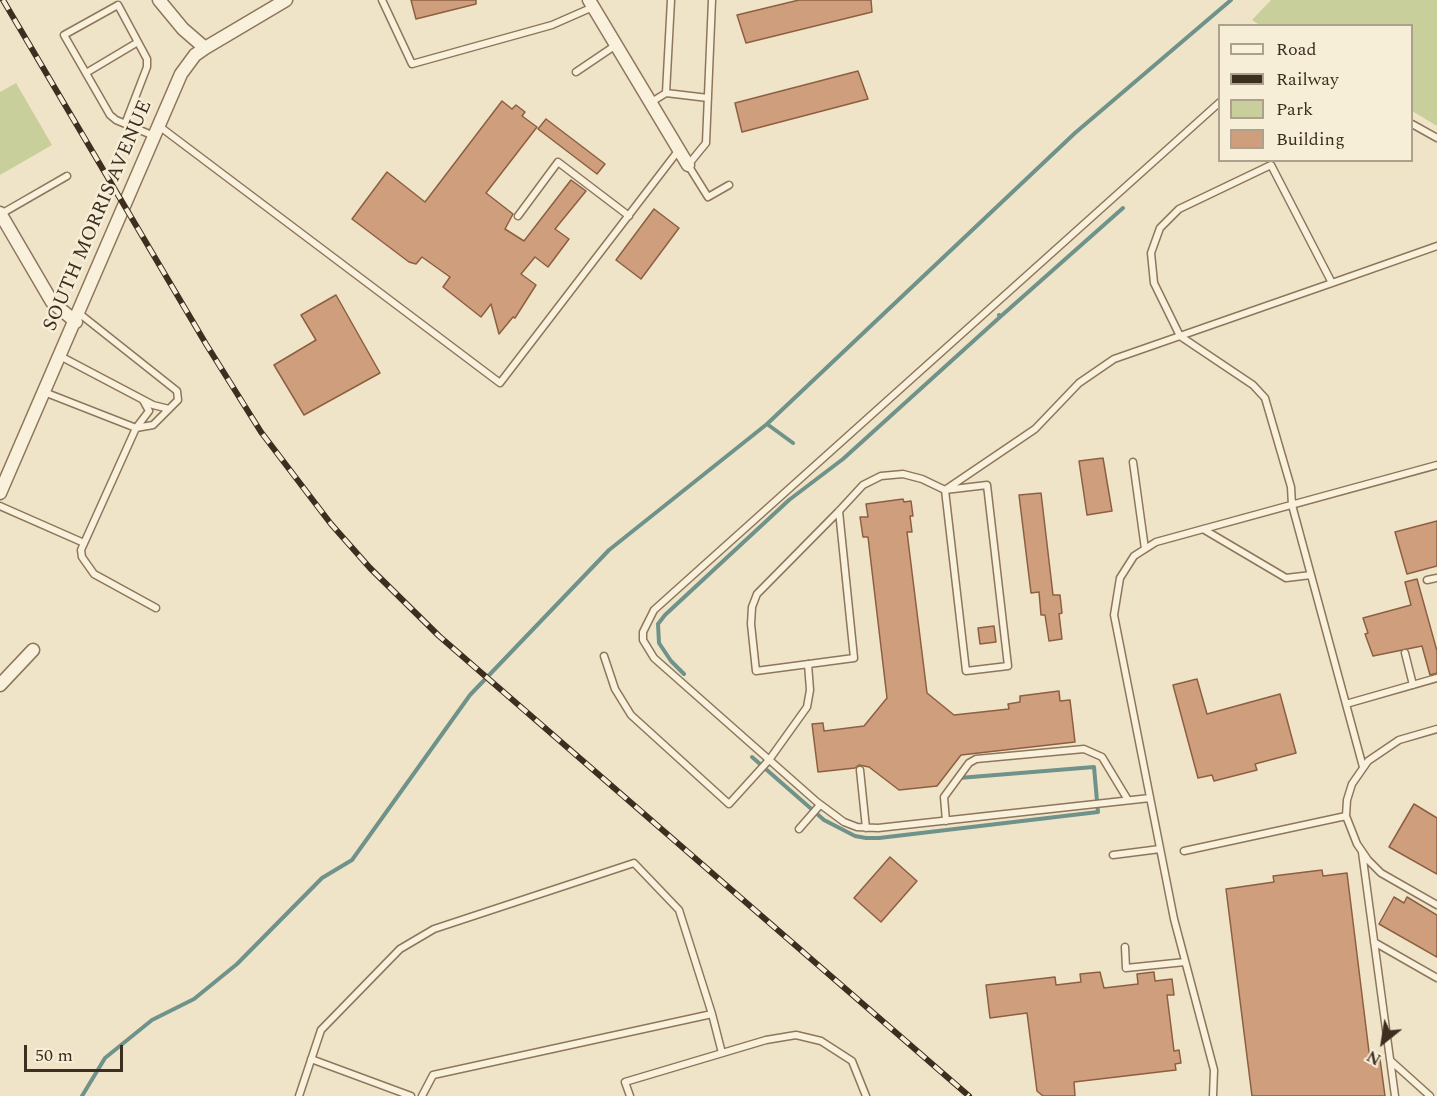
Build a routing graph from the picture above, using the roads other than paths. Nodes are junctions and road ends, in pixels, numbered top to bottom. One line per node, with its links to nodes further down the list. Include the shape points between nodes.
1 (159, 0): 9 (street)
2 (286, 0): 9 (street, SOUTH MORRIS AVENUE)
3 (382, 0): 6 (lane, via 412,64 552,26)
4 (671, 0): 12 (lane)
5 (712, 0): 13 (lane)
6 (591, 4): 8 (street)
7 (138, 42): 11 (lane); 11 (lane, via 118,5 64,35); 16 (lane, via 147,67)
8 (616, 45): 10 (lane); 14 (street)
9 (206, 48): 18 (street, SOUTH MORRIS AVENUE, via 182,74)
10 (576, 72)
11 (86, 73): 16 (lane, via 110,115)
12 (666, 93): 13 (lane); 14 (lane)
13 (708, 98): 21 (lane, via 706,143)
14 (650, 103): 20 (street)
15 (1218, 104): 59 (lane, via 648,617 643,640 654,658)
16 (125, 124): 18 (lane)
17 (1413, 125): 19 (lane)
18 (157, 131): 26 (lane, via 500,383); 29 (street, SOUTH MORRIS AVENUE)
19 (1437, 138)
20 (678, 151): 21 (street); 26 (lane)
21 (688, 165): 23 (lane, via 708,197)
22 (67, 176): 24 (lane)
23 (729, 185)
24 (0, 214): 29 (street, via 52,302)
25 (518, 216): 26 (lane, via 558,162)
26 (629, 216)
27 (1437, 246): 28 (lane)
28 (1332, 283): 30 (lane); 30 (lane, via 1271,165 1179,208 1160,228 1151,253 1154,283)
29 (78, 318): 31 (street, SOUTH MORRIS AVENUE); 34 (lane, via 177,391 178,400)
30 (1180, 336): 38 (lane, via 1114,359 1079,383 1035,429); 40 (lane, via 1253,385 1264,398 1291,487)
31 (60, 356): 32 (street, SOUTH MORRIS AVENUE); 33 (lane)
32 (44, 392): 35 (lane); 39 (street, SOUTH MORRIS AVENUE)
33 (143, 400): 34 (lane); 35 (lane, via 149,411)
34 (169, 409): 35 (lane, via 153,425)
35 (136, 428): 44 (lane)
36 (1133, 462): 45 (lane)
37 (1437, 465): 40 (lane)
38 (945, 490): 38 (lane, via 966,671 1008,666 987,485); 42 (lane, via 903,474 881,476 863,485)
39 (0, 493)
40 (1292, 505): 43 (lane); 46 (lane)
41 (0, 506): 44 (lane)
42 (839, 510): 53 (lane, via 854,658); 53 (lane, via 758,594 752,607 756,671)
43 (1203, 529): 45 (lane, via 1156,542); 46 (lane, via 1286,578)
44 (84, 543): 49 (lane, via 82,557 94,574)
45 (1145, 549): 62 (lane, via 1134,556 1120,578 1114,615)
46 (1311, 575): 57 (lane)
47 (1437, 578): 48 (lane)
48 (1427, 580)
49 (156, 608)
50 (33, 650): 56 (street)
51 (1405, 653): 55 (lane)
52 (604, 656): 59 (lane, via 615,689 631,715 729,804)
53 (808, 664): 59 (lane, via 807,707)
54 (1437, 678): 55 (lane)
55 (1413, 685): 57 (lane)
56 (0, 686)
57 (1346, 704): 60 (lane)
58 (1437, 729): 60 (lane, via 1399,740)
59 (769, 760): 64 (lane)
60 (1363, 767): 65 (lane, via 1352,784)
61 (860, 770): 67 (lane)
62 (1150, 798): 63 (lane); 69 (lane)
63 (1128, 800): 66 (lane); 66 (lane, via 1102,757 1084,749 975,759 944,797)
64 (820, 805): 67 (lane, via 843,822); 68 (lane)
65 (1346, 816): 70 (lane); 71 (lane)
66 (946, 821): 67 (lane)
67 (866, 828)
68 (799, 829)
69 (1160, 849): 72 (lane); 76 (lane)
70 (1184, 851)
71 (1362, 852): 73 (lane, via 1381,873); 74 (lane)
72 (1113, 855)
73 (1437, 904)
74 (1374, 942): 77 (lane); 81 (lane)
75 (1125, 947): 76 (lane, via 1126,968)
76 (1185, 962): 87 (lane, via 1214,1070)
77 (1437, 978)
78 (712, 1014): 79 (lane); 80 (lane, via 680,910 634,863 434,929 400,949 321,1030); 84 (lane, via 433,1075)
79 (722, 1053): 85 (lane, via 626,1082); 86 (lane, via 796,1035 821,1041 852,1061)
80 (311, 1059): 82 (lane); 83 (lane)
81 (1390, 1061): 88 (lane); 89 (lane)
82 (298, 1096)
83 (411, 1096)
84 (422, 1096)
85 (630, 1096)
86 (866, 1096)
87 (1213, 1096)
88 (1395, 1096)
89 (1430, 1096)

